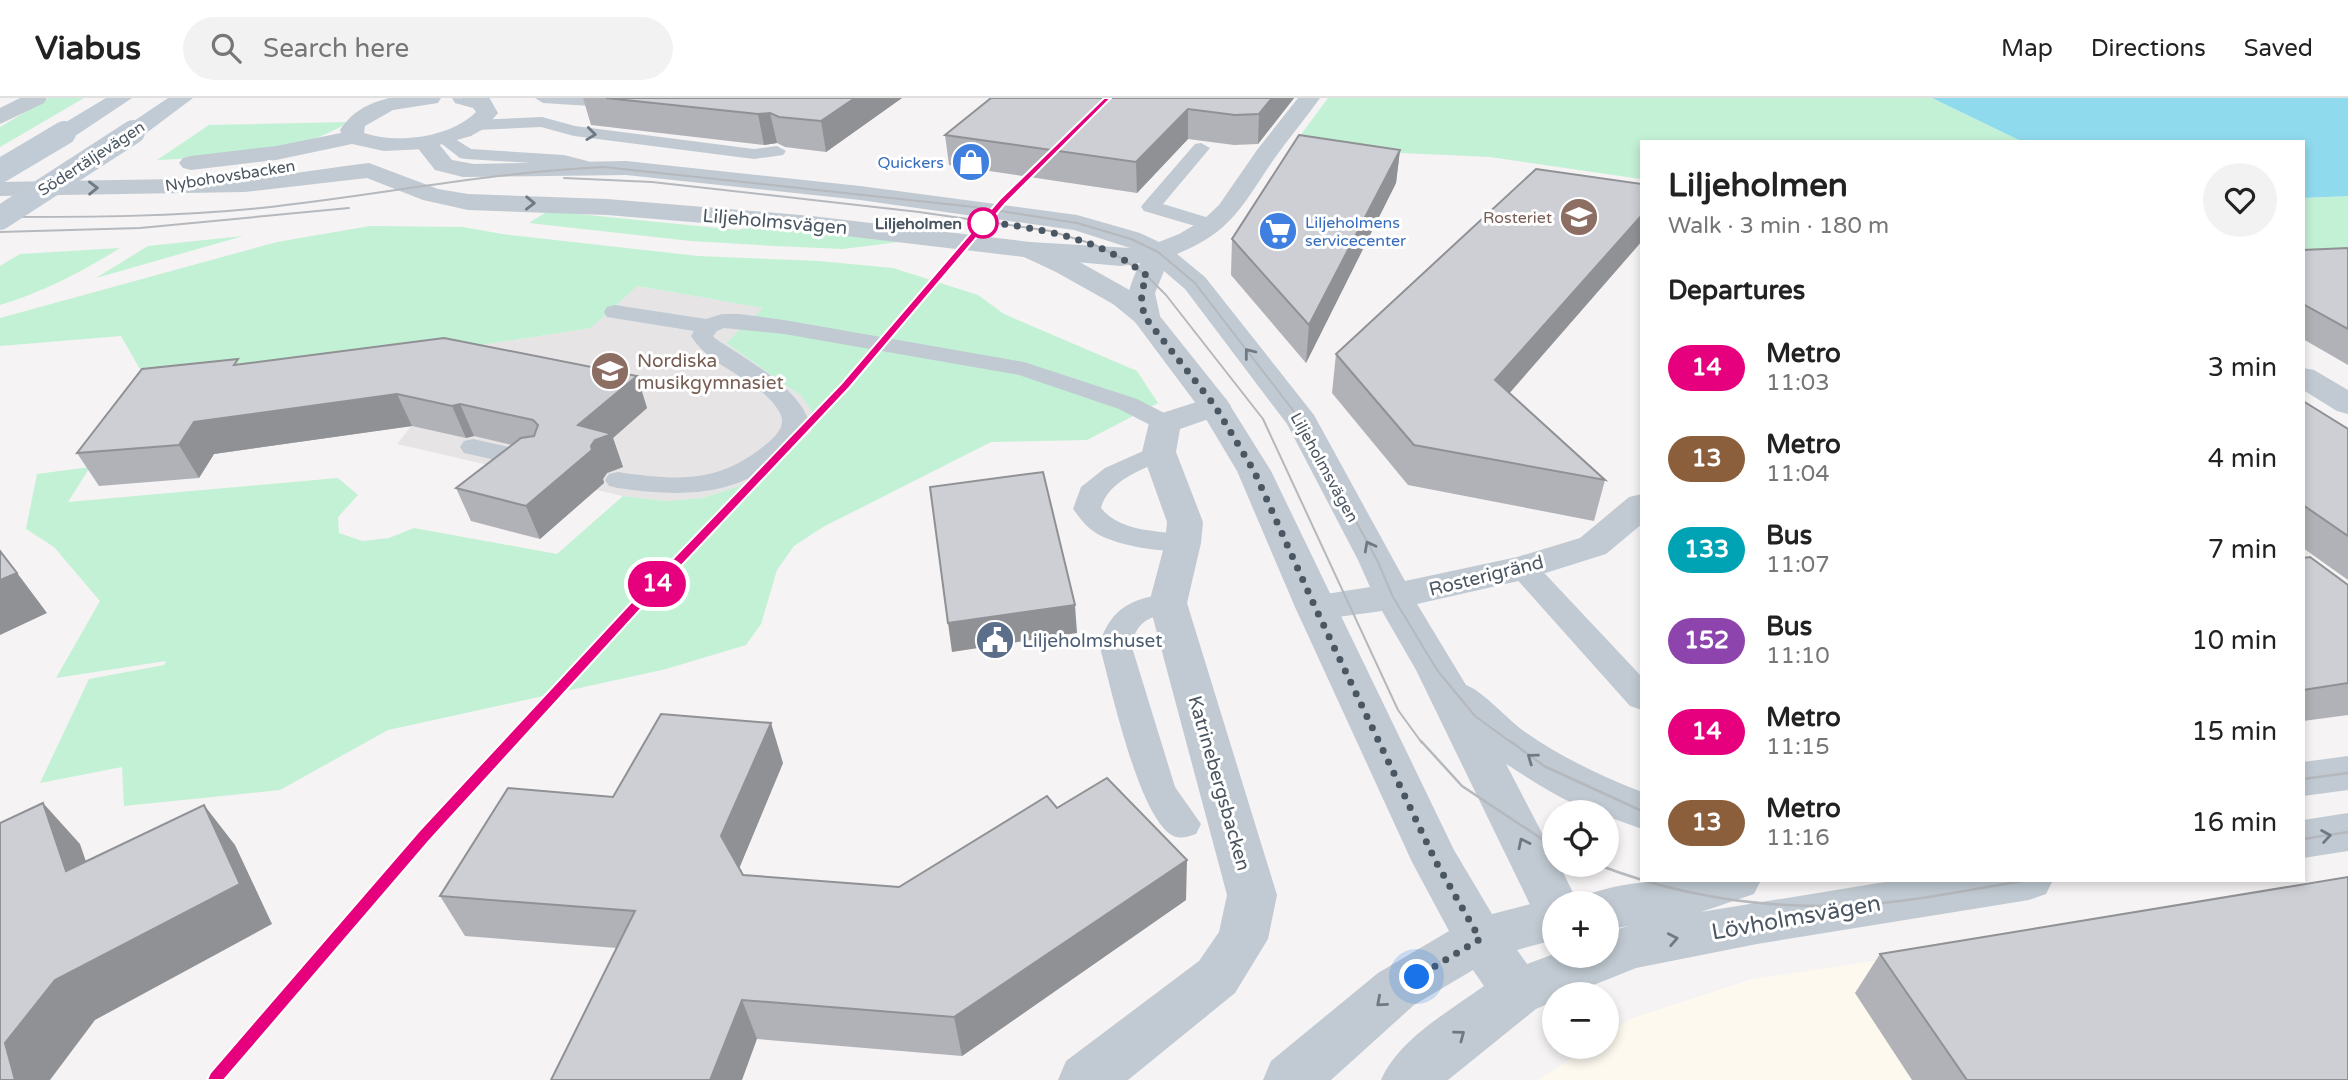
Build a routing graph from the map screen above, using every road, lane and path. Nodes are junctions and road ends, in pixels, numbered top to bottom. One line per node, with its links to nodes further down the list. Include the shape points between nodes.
1 (7, 98): 8 (street)
2 (36, 98): 12 (street)
3 (121, 98): 17 (main road, Södertäljevägen, bridge)
4 (182, 98): 22 (main road, Södertäljevägen, bridge)
5 (543, 98): 9 (lane)
6 (1309, 98): 23 (street, via 1228,210)
7 (417, 99): 14 (street, via 359,119 351,130)
8 (0, 102)
9 (606, 102)
10 (475, 107): 11 (lane); 13 (street); 16 (lane, one-way to 16, via 574,131 754,155)
11 (585, 114)
12 (0, 117)
13 (435, 140): 14 (street); 26 (street, Liljeholmsvägen, via 439,163 451,169 650,170 1041,216 1131,239)
14 (370, 141): 17 (street, Nybohovsbacken, via 222,161); 18 (street); 19 (street, Nybohovsbacken, via 335,158)
15 (1201, 148): 23 (lane, via 1152,207)
16 (777, 151)
17 (0, 170)
18 (369, 170): 19 (street, Liljeholmsvägen, via 245,185); 21 (street, Liljeholmsvägen)
19 (177, 186): 20 (street, Nybohovsbacken, one-way to 19)
20 (0, 189)
21 (432, 195): 24 (street, Liljeholmsvägen, one-way to 24, via 468,202 607,207 812,224); 25 (street, Liljeholmsvägen, via 542,180 652,182 1028,227 1073,237)
22 (0, 218)
23 (1212, 225): 26 (street)
24 (1030, 250): 25 (street); 28 (street, Liljeholmsvägen, via 1123,298)
25 (1121, 258): 26 (street)
26 (1153, 264): 28 (street, via 1141,293); 40 (street, Liljeholmsvägen, one-way to 26, via 1302,422 1195,283)
27 (615, 312): 29 (lane)
28 (1144, 316): 32 (street, Liljeholmsvägen)
29 (708, 326): 33 (lane, via 739,321 784,327 1024,369 1128,404); 36 (lane, via 702,336 707,344 787,402 795,417 793,433 746,473 712,483 682,487)
30 (2305, 378): 31 (street)
31 (2348, 404)
32 (1215, 406): 33 (street); 42 (street, Liljeholmsvägen, via 1254,471)
33 (1162, 438): 38 (street, via 1185,522); 38 (lane, via 1091,493 1087,509 1094,522 1111,531)
34 (473, 447): 35 (lane)
35 (536, 461)
36 (618, 480)
37 (1640, 507): 39 (street, Rosterigränd, via 1593,547)
38 (1183, 543): 41 (street)
39 (1522, 568): 40 (street, Rosterigränd); 44 (lane)
40 (1393, 597): 42 (street, Rosterigränd); 43 (street, Liljeholmsvägen)
41 (1168, 603): 48 (lane, via 1142,607 1121,624 1115,644 1159,792); 60 (street, Katrinebergsbacken, via 1252,895 1243,939 1217,977)
42 (1315, 607): 56 (street, Liljeholmsvägen, via 1436,862)
43 (1437, 670): 47 (street, Liljeholmsvägen, one-way to 43, via 1544,766 1475,716); 53 (street, Liljeholmsvägen, one-way to 43)
44 (1640, 696)
45 (2348, 773): 46 (street)
46 (2305, 779)
47 (1628, 806)
48 (1183, 824)
49 (2348, 832): 50 (street, one-way to 49)
50 (2305, 839)
51 (1731, 882): 54 (street, Lövholmsvägen, via 1687,896)
52 (2016, 882): 57 (street, Lövholmsvägen, one-way to 52, via 1757,923)
53 (1548, 891)
54 (1619, 907)
55 (1542, 922): 56 (street)
56 (1480, 939): 59 (street, Liljeholmsvägen); 61 (street, one-way to 61, via 1396,989)
57 (1619, 951)
58 (1571, 968): 59 (street, Lövholmsvägen)
59 (1517, 992): 62 (street, one-way to 59)
60 (1086, 1080)
61 (1291, 1080)
62 (1409, 1080)

